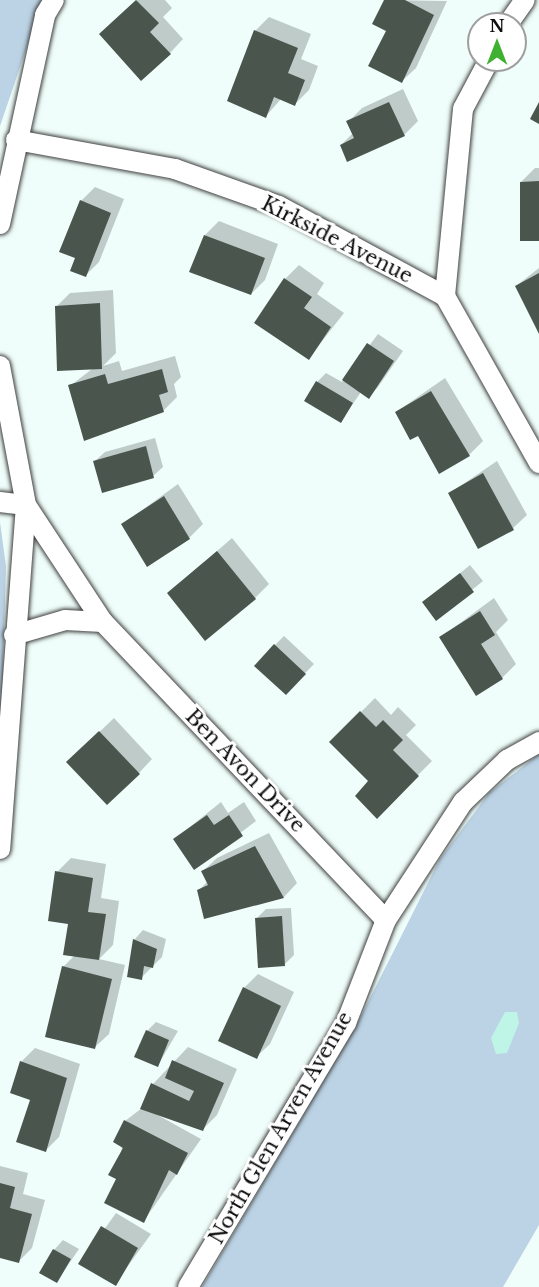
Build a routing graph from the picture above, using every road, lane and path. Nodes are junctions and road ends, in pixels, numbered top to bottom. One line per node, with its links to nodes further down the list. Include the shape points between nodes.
1 (54, 0): 3 (street, via 45,15)
2 (483, 72): 5 (street, via 463,109)
3 (16, 140): 4 (street); 5 (street, Kirkside Avenue, via 175,169 279,206)
4 (0, 224)
5 (445, 296): 7 (street)
6 (0, 366): 9 (street)
7 (539, 464)
8 (0, 502): 9 (street)
9 (26, 505): 10 (street, Ben Avon Drive); 11 (street)
10 (103, 622): 11 (street, via 65,620); 14 (street, Ben Avon Drive)
11 (14, 635): 13 (street)
12 (539, 742): 14 (street, North Glen Arven Avenue, via 507,760 463,802)
13 (0, 849)
14 (386, 920): 15 (street, North Glen Arven Avenue, via 346,1023)
15 (188, 1287)

